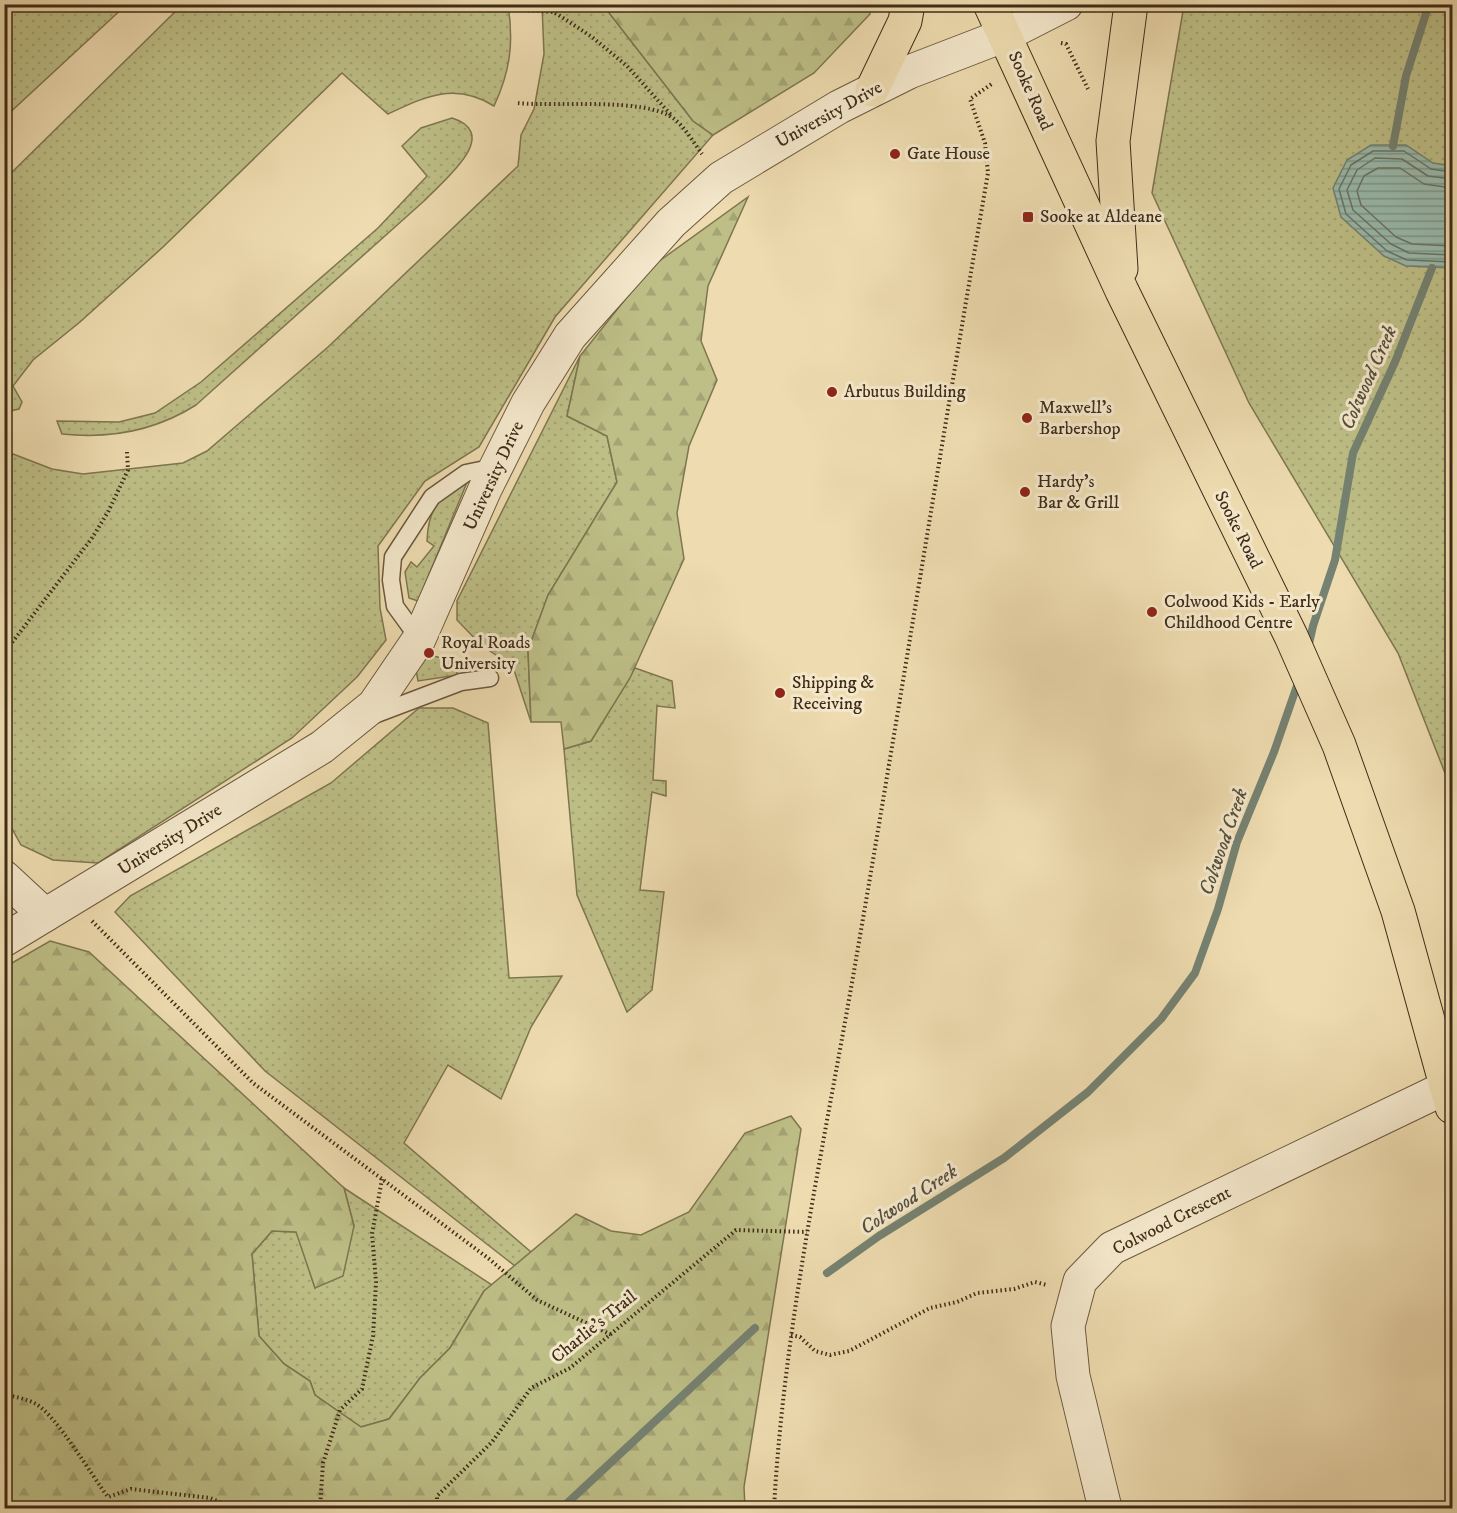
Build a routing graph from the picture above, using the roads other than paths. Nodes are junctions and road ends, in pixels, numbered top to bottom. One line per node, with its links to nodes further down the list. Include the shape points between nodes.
1 (908, 4): 6 (main road, via 905,21)
2 (990, 4): 5 (main road, Sooke Road)
3 (1066, 4): 5 (street, University Drive)
4 (1131, 4): 7 (main road, via 1113,141)
5 (1005, 35): 6 (street, University Drive); 7 (main road, Sooke Road)
6 (872, 90): 8 (street, University Drive, via 721,178 671,223 570,336 528,403)
7 (1122, 291): 15 (main road, Sooke Road, via 1291,636 1339,745 1398,911)
8 (496, 467): 9 (street, University Drive); 9 (lane, via 466,473 432,497 393,557 395,606)
9 (418, 639): 11 (street, University Drive, via 374,705)
10 (490, 678): 11 (lane, via 461,682)
11 (348, 725): 13 (street, University Drive, via 313,753)
12 (4, 878): 13 (street)
13 (45, 915): 14 (street, University Drive)
14 (4, 940)
15 (1451, 1097): 16 (street, Colwood Crescent, via 1112,1248 1080,1281 1068,1326 1072,1376)
16 (1105, 1509)

